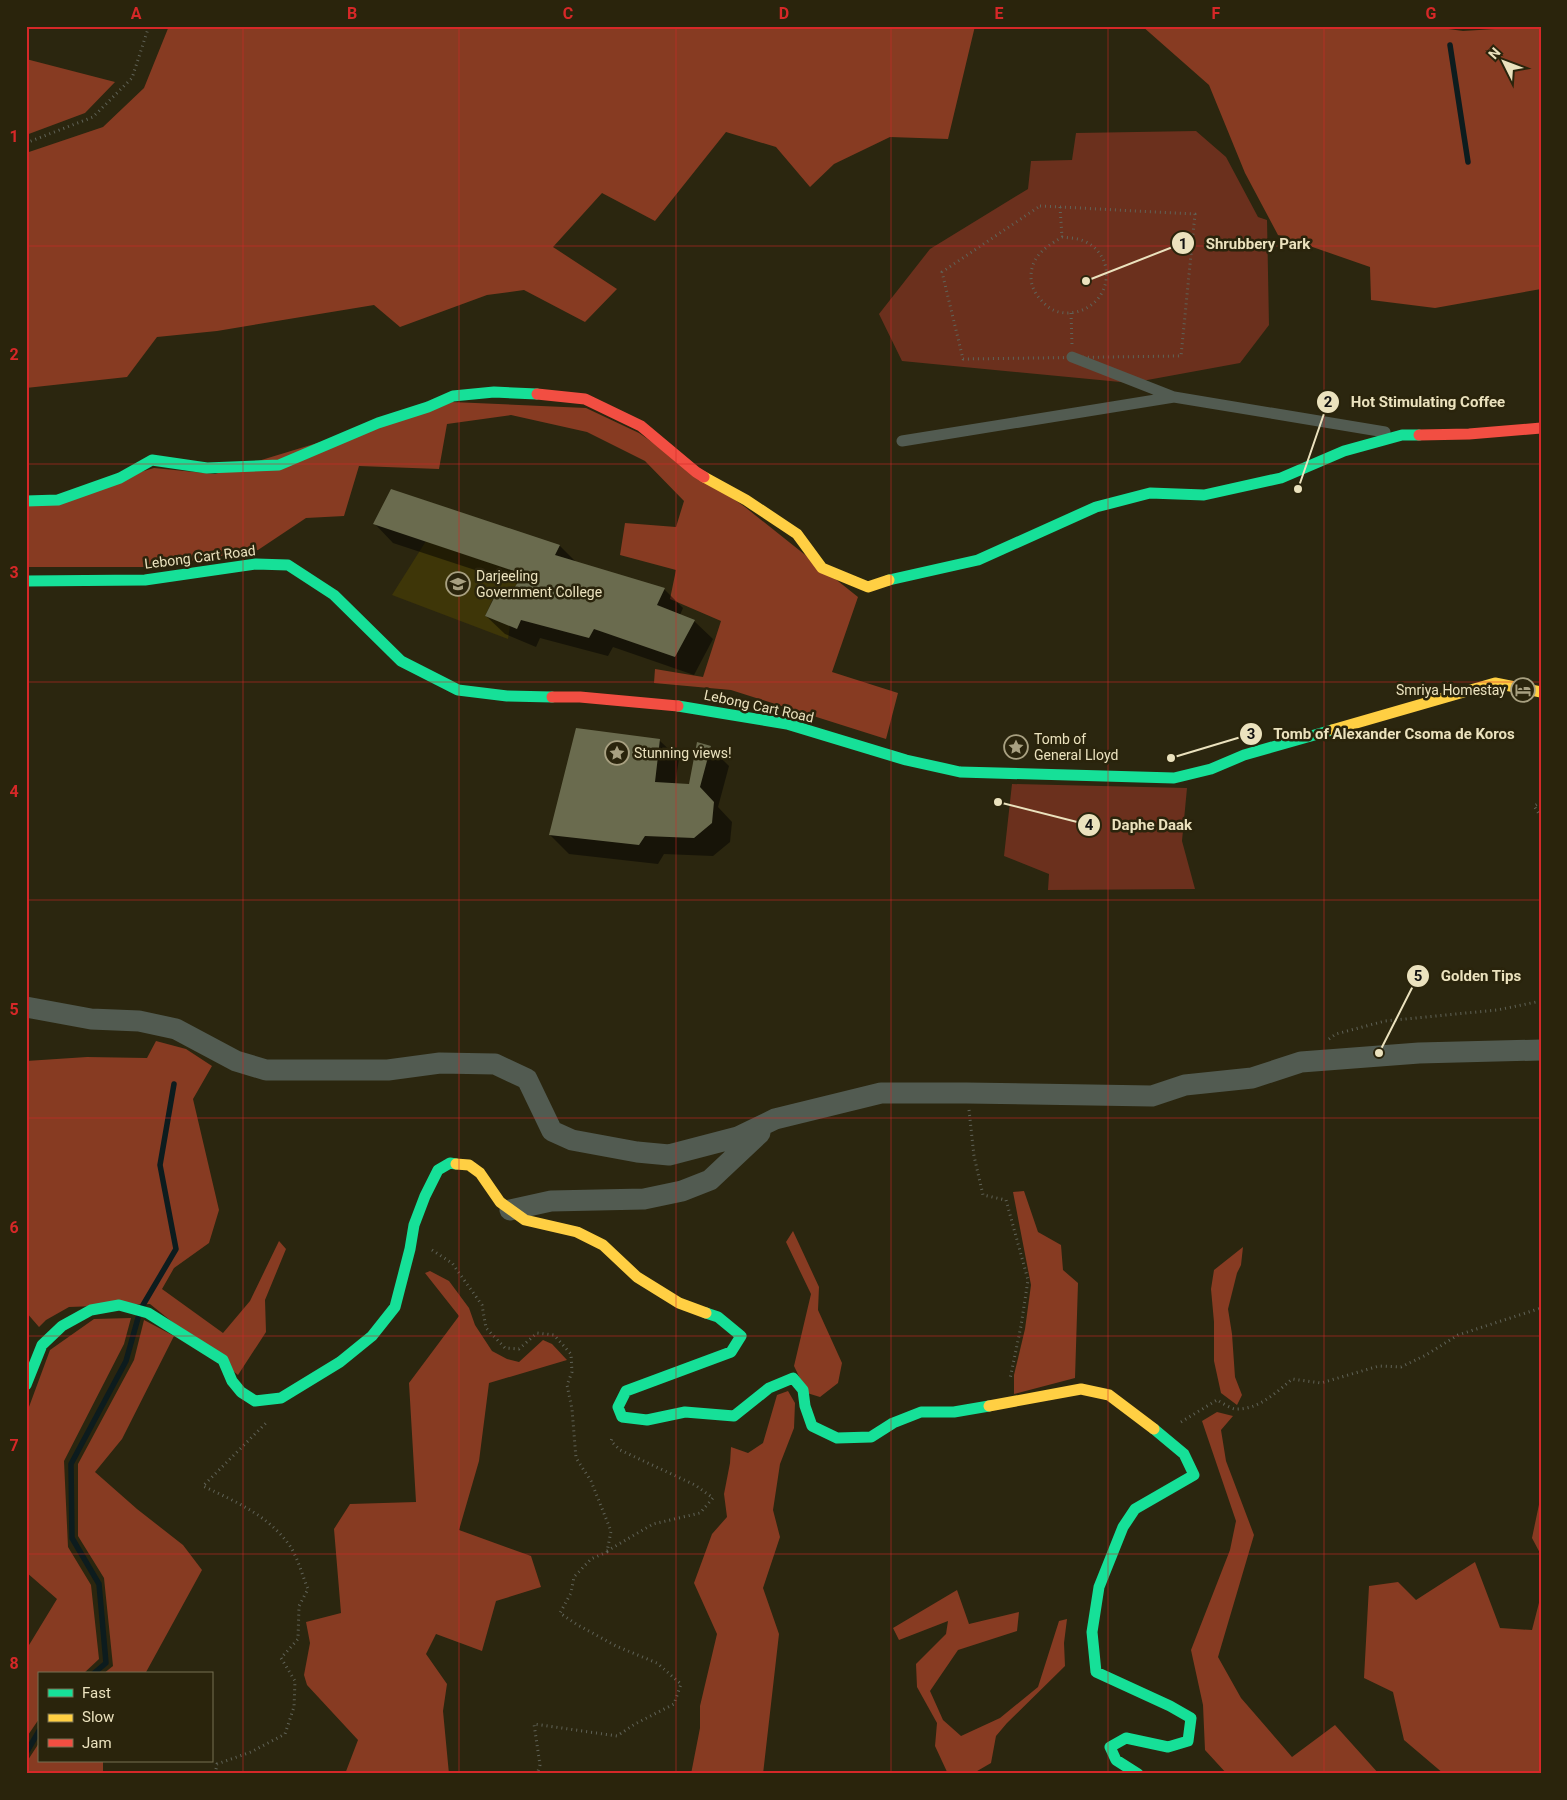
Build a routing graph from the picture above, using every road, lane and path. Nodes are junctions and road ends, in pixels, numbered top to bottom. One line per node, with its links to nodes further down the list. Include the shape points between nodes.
1 (149, 26): 2 (path, via 132,78 93,117)
2 (26, 143)
3 (1060, 207): 4 (path); 6 (path, via 1040,206 942,272 963,359); 6 (path, via 1195,214 1181,356)
4 (1062, 237): 5 (path, via 1036,257 1031,279 1034,292 1050,309); 5 (path, via 1085,242 1096,249 1106,271 1102,294 1094,304 1083,311)
5 (1071, 313): 6 (path)
6 (1072, 356): 7 (lane)
7 (1174, 397): 9 (lane); 10 (lane)
8 (1541, 428): 9 (main road)
9 (1402, 435): 11 (main road, via 1344,451 1281,478 1204,496 1150,493 1096,507 978,560 896,576 868,587 822,568 797,534 696,472 641,426 585,400 518,392 453,396 378,423 279,465 207,468 152,460 120,478 58,500)
10 (902, 441)
11 (26, 501)
12 (26, 581): 13 (main road, Lebong Cart Road, via 146,580 256,564 288,565 334,595 401,661 458,690 507,696 663,703 786,724 906,760 960,772 1174,778 1495,683)
13 (1541, 692)
14 (1541, 802): 15 (path, via 1534,806)
15 (1541, 817)
16 (1541, 1002): 19 (path, via 1497,1010 1385,1021 1336,1034)
17 (26, 1007): 21 (street, via 91,1019 139,1021 176,1029 236,1061 266,1070 388,1070 440,1064 495,1064 527,1079 552,1131 572,1140 637,1152 669,1155 738,1137)
18 (1541, 1050): 19 (street, via 1419,1053)
19 (1301, 1062): 20 (street, via 1252,1078 1185,1084 1152,1096)
20 (966, 1092): 21 (street, via 881,1094); 26 (path, via 974,1156 983,1195 1006,1200 1028,1280 1011,1371)
21 (775, 1119): 22 (street, via 710,1180 682,1191 644,1199 552,1201)
22 (510, 1210): 23 (main road, via 500,1202 480,1173 469,1165 450,1163 438,1170 425,1196 414,1225); 27 (main road, via 525,1220 577,1232 603,1244 637,1277 679,1303 718,1317 740,1336 731,1352 626,1391 618,1407)
23 (410, 1249): 25 (main road, via 395,1307 372,1336 340,1362 281,1398 255,1401 232,1381 223,1360 148,1313 119,1304 92,1310 62,1326 42,1345); 30 (path, via 428,1248 452,1263 482,1305 486,1328 505,1348 519,1349 537,1333 554,1335 571,1354 572,1372 567,1386 576,1458 591,1480 608,1524 610,1532)
24 (1541, 1308): 29 (path, via 1458,1335 1401,1367 1379,1366 1321,1383 1292,1379 1254,1407 1234,1409 1217,1400 1182,1422)
25 (26, 1385)
26 (1009, 1402): 27 (main road, via 954,1412 921,1412 893,1423 871,1437 837,1438 812,1426 803,1390 793,1378 769,1388 734,1416 685,1412 648,1420); 29 (main road, via 1081,1389 1109,1395)
27 (622, 1417): 30 (path, via 611,1441 620,1450 695,1485 713,1498 700,1512 653,1524)
28 (272, 1419): 31 (path, via 203,1486 267,1520 291,1547 308,1589 299,1606 298,1639 281,1658 295,1681 294,1707 285,1734 251,1752 216,1764)
29 (1153, 1428): 33 (main road, via 1184,1454 1194,1475 1134,1510 1122,1527 1099,1587 1092,1632 1096,1672 1191,1718 1188,1741 1168,1747 1126,1738 1110,1747 1116,1760)
30 (606, 1552): 32 (path, via 590,1559 574,1576 571,1593 560,1613 616,1646 657,1663 681,1684 674,1704 617,1736 534,1724 540,1765)
31 (215, 1774)
32 (537, 1774)
33 (1138, 1774)

